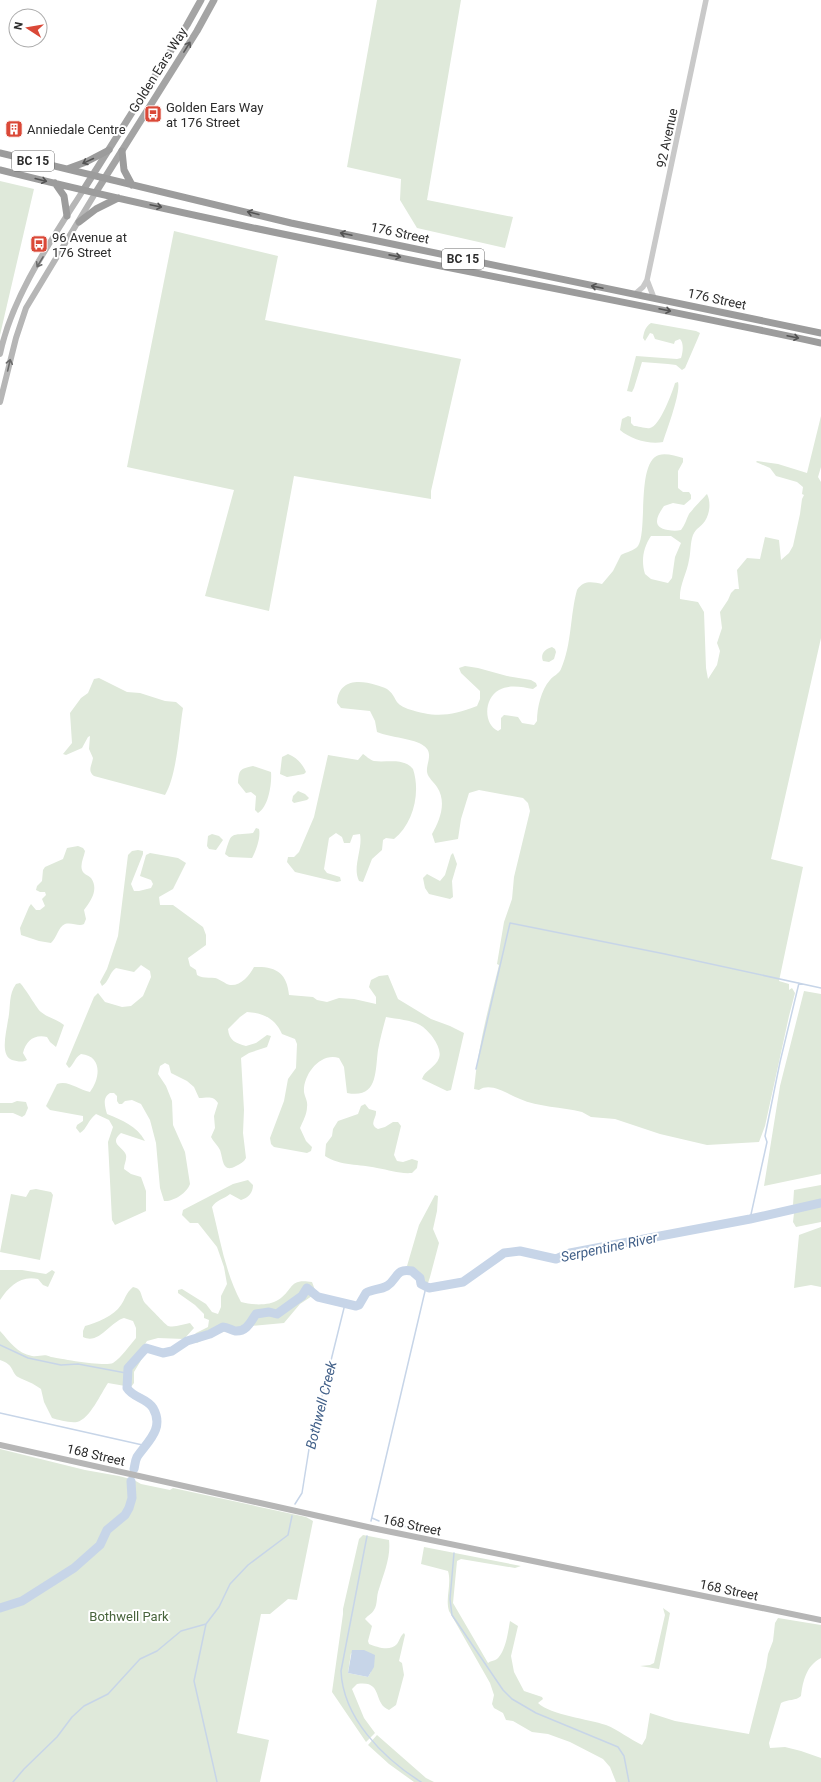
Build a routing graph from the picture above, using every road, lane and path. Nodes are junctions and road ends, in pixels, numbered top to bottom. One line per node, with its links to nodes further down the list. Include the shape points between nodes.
1 (200, 0): 4 (main road, Golden Ears Way)
2 (214, 0): 5 (main road, Golden Ears Way, one-way to 2)
3 (706, 0): 18 (street, 92 Avenue)
4 (109, 150): 7 (highway, one-way to 7); 9 (main road, Golden Ears Way)
5 (122, 151): 10 (main road, Golden Ears Way); 12 (highway, via 124,170)
6 (0, 153): 7 (highway, 176 Street / BC 15)
7 (67, 169): 9 (highway, 176 Street / BC 15)
8 (0, 170): 11 (highway, 176 Street / BC 15, one-way to 11)
9 (93, 175): 10 (highway, 176 Street / BC 15); 13 (main road, Golden Ears Way)
10 (105, 178): 12 (highway, 176 Street / BC 15); 14 (main road, Golden Ears Way)
11 (55, 183): 13 (highway, 176 Street / BC 15); 16 (highway, via 64,196)
12 (132, 185): 19 (highway, 176 Street / BC 15, one-way to 12, via 299,224)
13 (84, 189): 14 (highway, 176 Street / BC 15); 16 (main road)
14 (96, 192): 15 (highway, 176 Street / BC 15); 17 (main road)
15 (118, 198): 17 (highway, via 96,209); 22 (highway, 176 Street / BC 15, one-way to 22, via 288,236)
16 (67, 216): 23 (main road, one-way to 23, via 22,292 8,323)
17 (79, 222): 24 (main road, one-way to 17, via 26,308)
18 (648, 280): 19 (street); 20 (street)
19 (635, 294): 20 (highway, 176 Street / BC 15)
20 (654, 298): 21 (highway, 176 Street / BC 15)
21 (821, 333)
22 (821, 343)
23 (0, 354)
24 (0, 402)
25 (0, 1445): 26 (main road, 168 Street, via 372,1528)
26 (821, 1620)

